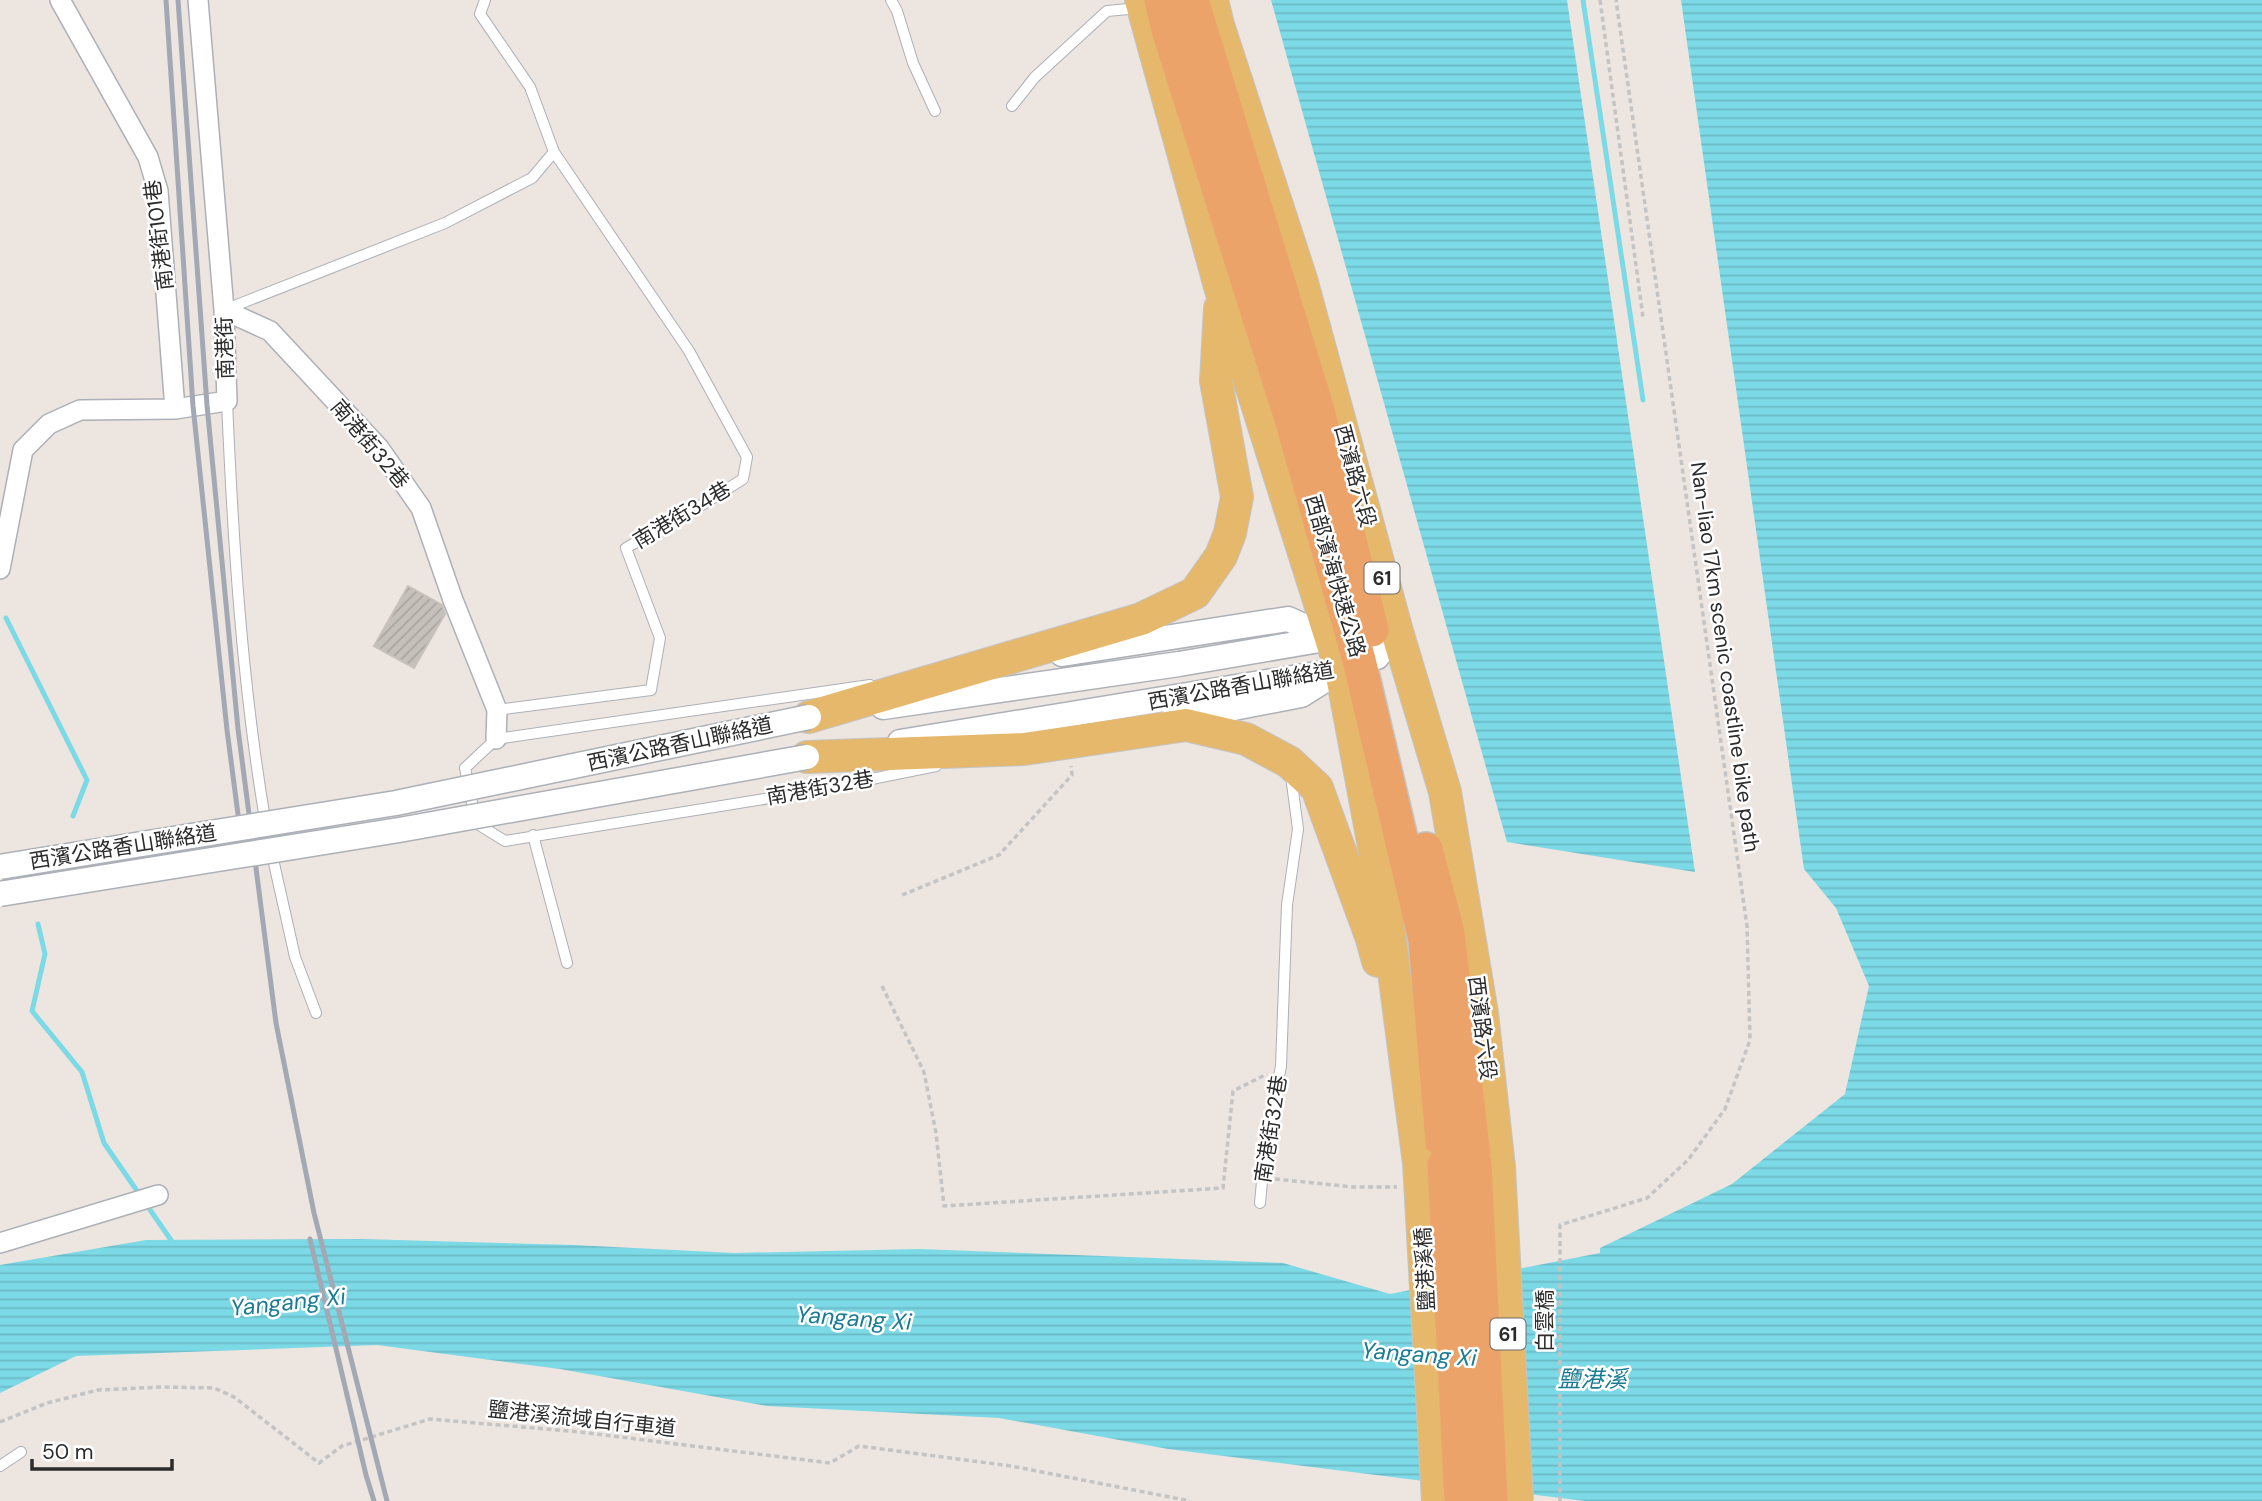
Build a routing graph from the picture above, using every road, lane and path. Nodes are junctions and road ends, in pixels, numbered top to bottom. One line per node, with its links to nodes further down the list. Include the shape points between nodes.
1 (60, 0): 17 (street, 南港街101巷, via 148,157 158,191)
2 (198, 0): 14 (street, 南港街)
3 (485, 0): 12 (lane, 南港街34巷, via 480,14 530,87)
4 (891, 0): 11 (lane, via 912,64)
5 (1192, 0): 19 (highway, 西部濱海快速公路 / 61, via 1318,410)
6 (1212, 0): 19 (main road, 西濱路六段 / 61, via 1301,279)
7 (1600, 0): 15 (path)
8 (1616, 0): 45 (path, Nan-liao 17km scenic coastline bike path, via 1747,926 1750,1040 1725,1109 1688,1160 1647,1198)
9 (1148, 3): 10 (lane, via 1107,11 1035,76); 13 (main road, 西濱路六段 / 61); 19 (highway, 西部濱海快速公路 / 61, via 1172,43)
10 (1012, 106)
11 (935, 111)
12 (554, 152): 14 (lane, via 532,178 445,223); 24 (lane, 南港街34巷, via 689,351 747,457 743,479 626,548 660,638 650,690)
13 (1222, 289): 19 (main road, 西濱路六段 / 61); 21 (main road, via 1216,381 1237,497 1221,556 1195,593 1141,619)
14 (224, 310): 16 (street, 南港街); 24 (street, 南港街32巷, via 270,331 379,448 421,508)
15 (1643, 317)
16 (227, 401): 17 (street, 南港街); 39 (lane, via 234,549 255,762 295,957)
17 (175, 409): 18 (street, 南港街, via 80,410 49,424 23,450)
18 (0, 569)
19 (1362, 630): 20 (highway, 西部濱海快速公路 / 61); 21 (street, via 1288,619); 25 (street, 西濱公路香山聯絡道, via 1165,666); 42 (main road, 西濱路六段 / 61, via 1445,792 1482,1013)
20 (1359, 662): 28 (street, via 1301,695); 29 (street, 西濱公路香山聯絡道); 40 (main road, 61); 42 (highway, 西部濱海快速公路 / 61, via 1425,940)
21 (970, 668): 22 (lane); 25 (main road)
22 (894, 681)
23 (881, 683): 26 (lane)
24 (497, 709): 26 (street, 南港街32巷)
25 (810, 717): 34 (street, 西濱公路香山聯絡道, bridge, via 396,803)
26 (496, 739): 33 (lane, 南港街32巷, via 465,768 476,823 505,841)
27 (1070, 743): 28 (main road); 31 (main road, via 1186,725 1246,739); 36 (path, via 1072,775 999,855)
28 (1024, 749): 29 (main road); 30 (lane)
29 (807, 757): 35 (street, 西濱公路香山聯絡道, bridge, via 400,830)
30 (956, 762)
31 (1289, 762): 40 (main road, via 1317,788 1372,939); 41 (lane, 南港街32巷, via 1298,829 1287,905)
32 (942, 765): 33 (lane, 南港街32巷, via 807,792)
33 (533, 835): 37 (lane)
34 (0, 867)
35 (0, 894)
36 (902, 895)
37 (566, 963)
38 (882, 986): 41 (path, via 924,1072 944,1206 1223,1188 1233,1091)
39 (316, 1013)
40 (1405, 1060): 42 (main road, 61)
41 (1282, 1066): 44 (lane, 南港街32巷)
42 (1459, 1165): 51 (main road, 鹽港溪橋 / 61, bridge); 52 (highway, 鹽港溪橋 / 61, bridge); 53 (highway, 61, bridge); 54 (main road, 61, bridge)
43 (148, 1198): 46 (street)
44 (1260, 1203)
45 (1560, 1225): 55 (path, 白雲橋)
46 (0, 1243)
47 (0, 1422): 50 (path, 鹽港溪流域自行車道, via 98,1390 214,1388 234,1397 319,1462 342,1446 430,1419 830,1463 859,1446 1011,1466)
48 (21, 1452): 49 (lane)
49 (0, 1466)
50 (1190, 1501)
51 (1438, 1501)
52 (1461, 1501)
53 (1491, 1501)
54 (1517, 1501)
55 (1560, 1501)

